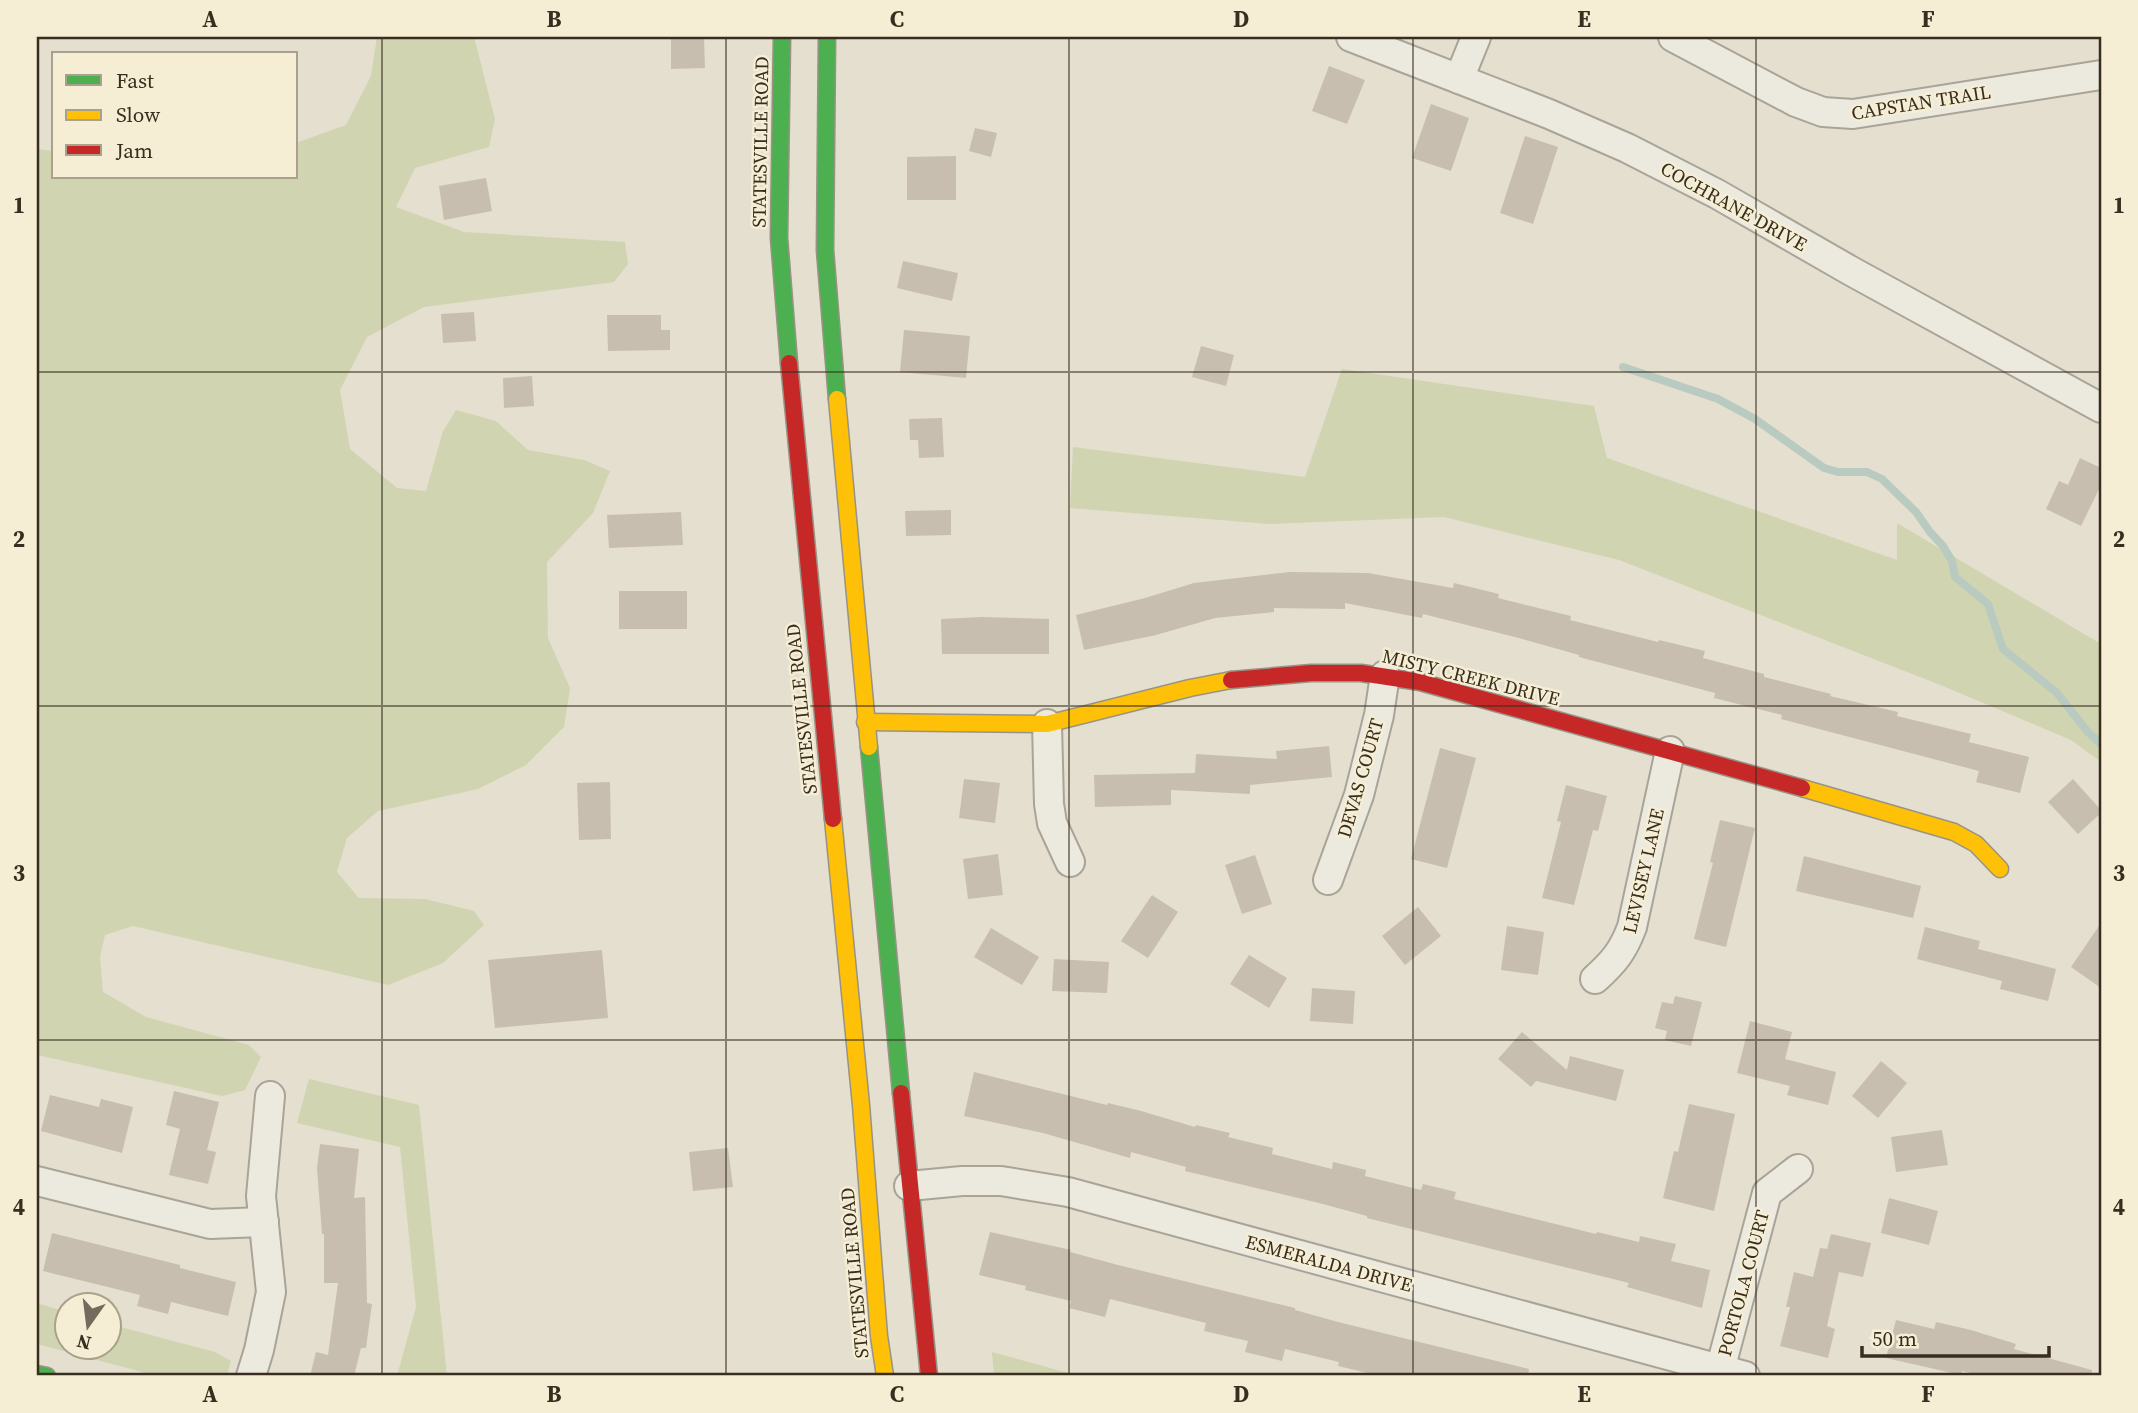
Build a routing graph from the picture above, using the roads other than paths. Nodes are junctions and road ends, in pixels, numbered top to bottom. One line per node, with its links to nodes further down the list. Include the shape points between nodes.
1 (782, 37): 26 (main road, STATESVILLE ROAD, via 779,238 787,347)
2 (827, 37): 10 (main road, via 825,250)
3 (1351, 37): 7 (street, COCHRANE DRIVE)
4 (1476, 37): 7 (street)
5 (1674, 37): 6 (street, CAPSTAN TRAIL, via 1823,112 1853,114)
6 (2101, 75)
7 (1459, 79): 8 (street, COCHRANE DRIVE, via 1549,114 1706,188)
8 (2101, 407)
9 (1385, 675): 11 (main road, MISTY CREEK DRIVE, via 1311,673 1242,678); 12 (main road, MISTY CREEK DRIVE); 15 (street, DEVAS COURT, via 1359,795)
10 (865, 722): 11 (main road, MISTY CREEK DRIVE); 20 (main road)
11 (1047, 724): 13 (street, via 1052,824)
12 (1670, 751): 14 (main road, MISTY CREEK DRIVE, via 1945,828 1967,836); 16 (street, LEVISEY LANE, via 1632,927 1625,948)
13 (1070, 862)
14 (2000, 869)
15 (1328, 880)
16 (1595, 979)
17 (270, 1096): 21 (street, via 261,1196)
18 (1798, 1169): 22 (street, PORTOLA COURT, via 1767,1193)
19 (37, 1181): 21 (street, via 210,1224)
20 (909, 1186): 22 (street, ESMERALDA DRIVE, via 1001,1181 1068,1192); 27 (main road)
21 (264, 1222): 25 (street, via 271,1292)
22 (1733, 1373)
23 (37, 1374): 24 (main road)
24 (47, 1376)
25 (251, 1376)
26 (885, 1376)
27 (929, 1376)

